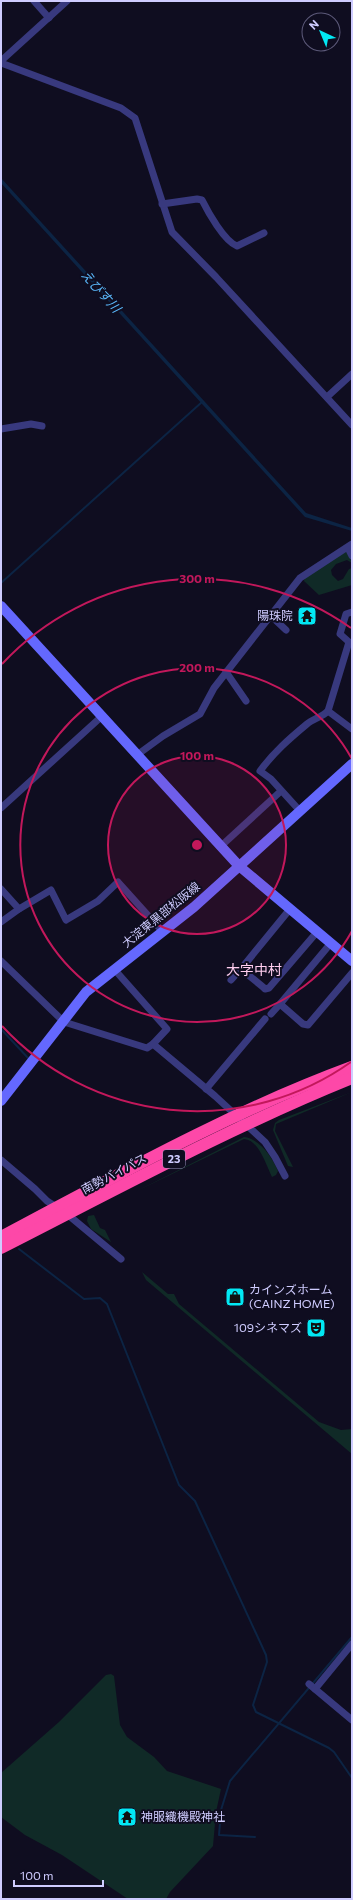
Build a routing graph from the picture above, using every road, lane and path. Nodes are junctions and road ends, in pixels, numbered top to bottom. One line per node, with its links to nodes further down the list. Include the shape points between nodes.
1 (34, 1): 3 (street)
2 (67, 1): 3 (street)
3 (49, 18): 4 (street)
4 (1, 62): 5 (street, via 121,108 133,115)
5 (162, 204): 6 (street, via 202,200 212,218 236,246); 8 (street, via 174,234)
6 (264, 233)
7 (352, 374): 8 (street)
8 (327, 397): 9 (street)
9 (352, 425)
10 (42, 426): 11 (street, via 31,424)
11 (1, 429)
12 (350, 546): 13 (street); 16 (street, via 303,575)
13 (352, 556)
14 (1, 606): 22 (street)
15 (352, 612): 18 (street, via 346,614 340,634)
16 (270, 615): 17 (street); 19 (street)
17 (286, 630)
18 (350, 646): 21 (street)
19 (226, 672): 20 (street); 24 (street, via 197,717 163,736)
20 (246, 701)
21 (328, 711): 23 (street); 26 (street, via 307,724 274,752 260,771)
22 (101, 717): 24 (street); 27 (street)
23 (352, 729)
24 (137, 756): 29 (street)
25 (352, 764): 28 (street, 大淀東黒部松阪線)
26 (281, 791): 28 (street); 29 (street)
27 (1, 808)
28 (300, 811): 30 (street, 大淀東黒部松阪線)
29 (220, 847): 30 (street)
30 (239, 866): 33 (street); 35 (street, 大淀東黒部松阪線)
31 (1, 889): 32 (street)
32 (19, 909): 34 (street); 35 (street, via 51,890 66,920 98,901 118,882)
33 (290, 909): 36 (street); 40 (street)
34 (1, 922)
35 (163, 932): 41 (street, 大淀東黒部松阪線)
36 (317, 932): 37 (street); 40 (street, via 268,989)
37 (331, 944): 39 (street); 44 (street)
38 (1, 961): 45 (street)
39 (352, 961)
40 (240, 968): 43 (street)
41 (114, 969): 45 (street, 大淀東黒部松阪線, via 86,992); 46 (street, via 167,1029)
42 (352, 974): 44 (street, via 308,1025 303,1024)
43 (231, 980)
44 (280, 1004): 49 (street)
45 (64, 1022): 46 (street, via 147,1048); 50 (street, 大淀東黒部松阪線)
46 (153, 1044): 49 (street)
47 (352, 1067): 51 (highway, 南勢バイパス / 23)
48 (352, 1078): 52 (highway, 南勢バイパス / 23)
49 (206, 1088): 51 (street)
50 (1, 1101)
51 (236, 1115): 52 (street); 55 (highway, 南勢バイパス / 23)
52 (245, 1124): 54 (street, via 268,1147); 56 (highway, 南勢バイパス / 23)
53 (1, 1160): 55 (street)
54 (285, 1176)
55 (56, 1207): 56 (street); 57 (highway, 南勢バイパス / 23)
56 (67, 1214): 58 (highway, 南勢バイパス / 23); 59 (street)
57 (1, 1236)
58 (1, 1248)
59 (121, 1259)
60 (352, 1644): 61 (street, via 312,1687)
61 (352, 1720)

